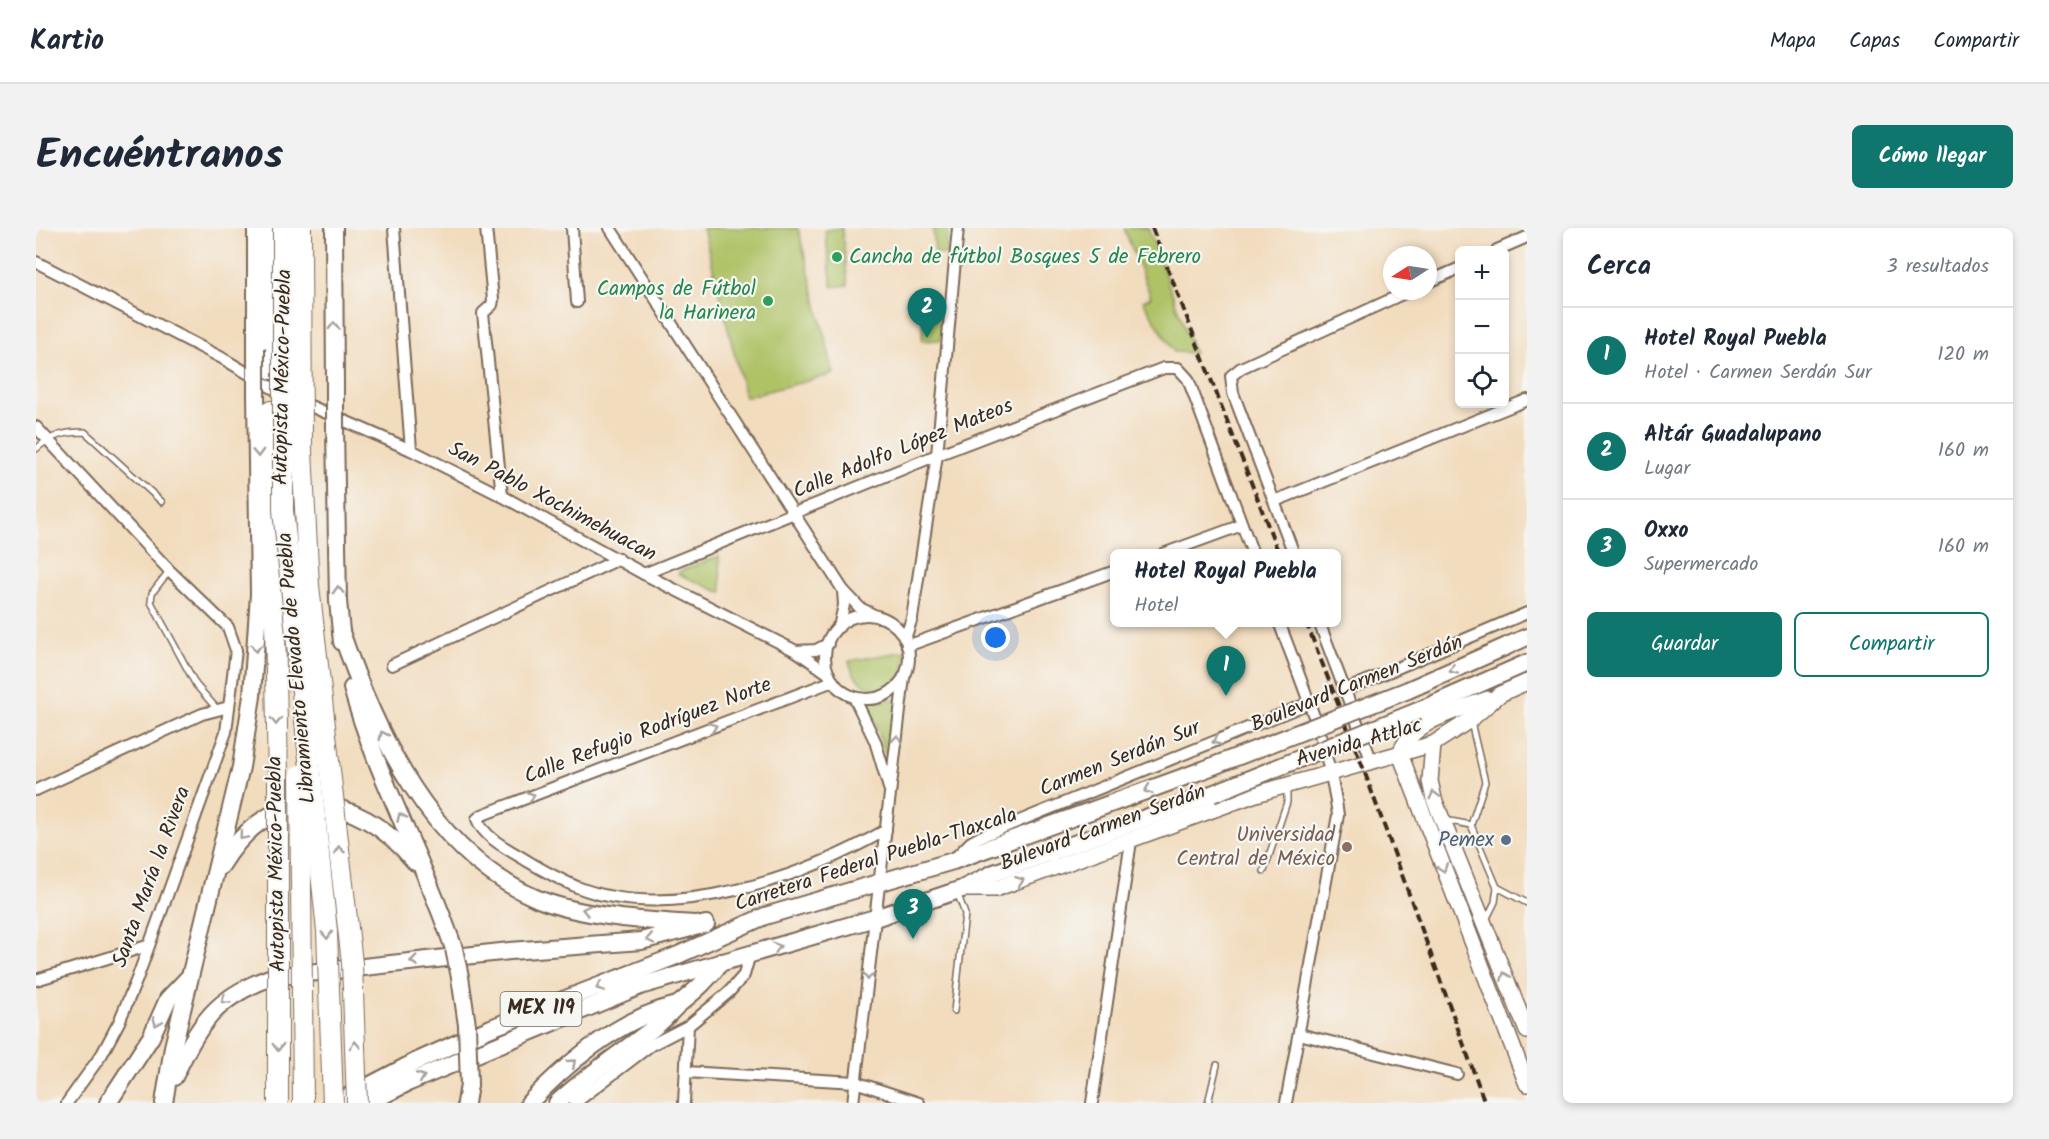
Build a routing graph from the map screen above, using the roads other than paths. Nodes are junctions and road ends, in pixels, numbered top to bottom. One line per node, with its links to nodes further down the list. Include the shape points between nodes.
1 (256, 228): 61 (main road, one-way to 61, bridge, via 259,594)
2 (272, 228): 106 (highway, Autopista México-Puebla, one-way to 106, bridge)
3 (283, 228): 108 (highway, Libramiento Elevado de Puebla, one-way to 108, bridge, via 283,510 327,931)
4 (301, 228): 109 (highway, Libramiento Elevado de Puebla, one-way to 4, bridge, via 352,963 309,586 302,452)
5 (309, 228): 107 (highway, Autopista México-Puebla, bridge, via 300,775)
6 (334, 228): 43 (main road, one-way to 6, bridge)
7 (394, 228): 23 (street)
8 (486, 228): 25 (street, via 493,300 483,313)
9 (572, 228): 18 (street)
10 (610, 228): 28 (street)
11 (958, 228): 24 (street)
12 (1527, 237): 13 (street)
13 (1506, 246)
14 (36, 262): 23 (street, San Pablo Xochimehuacan, via 222,358 286,396)
15 (1455, 270): 16 (street)
16 (1437, 278)
17 (1389, 300): 26 (street, via 1231,376 1233,393)
18 (577, 302)
19 (1527, 400): 26 (street)
20 (36, 427): 21 (street)
21 (47, 439): 22 (lane); 27 (lane, via 62,433 85,432); 34 (street)
22 (36, 449)
23 (411, 450): 25 (street, San Pablo Xochimehuacan)
24 (937, 454): 28 (street, Calle Adolfo López Mateos); 29 (street, Calle Adolfo López Mateos, via 1164,368 1178,368 1188,379); 45 (street)
25 (502, 496): 33 (street, San Pablo Xochimehuacan)
26 (1275, 501): 32 (street)
27 (162, 502)
28 (794, 514): 36 (street, Calle Adolfo López Mateos); 37 (street)
29 (1242, 525): 30 (street); 31 (street)
30 (1177, 549)
31 (1251, 549)
32 (1292, 549)
33 (619, 559): 36 (street, San Pablo Xochimehuacan); 49 (street)
34 (169, 570): 57 (street, Santa María la Rivera, via 228,627 236,650); 58 (lane, via 152,593 151,602 196,685)
35 (1110, 573): 45 (street)
36 (645, 574): 47 (street, San Pablo Xochimehuacan)
37 (843, 590): 39 (street, via 860,608); 40 (street)
38 (1527, 613): 53 (street)
39 (878, 617): 40 (street, via 857,616); 45 (street, via 892,624)
40 (838, 627): 46 (street)
41 (1281, 627): 56 (street)
42 (1320, 627): 53 (street)
43 (341, 632): 80 (main road, one-way to 43, via 370,747 349,679); 86 (main road, one-way to 43, via 603,914 539,899 475,858 444,828 402,770 375,720)
44 (1527, 637): 65 (main road, Boulevard Carmen Serdán, one-way to 65, bridge, via 1408,690)
45 (906, 642): 50 (street, via 909,662)
46 (828, 644): 47 (street, via 816,650); 51 (street, via 826,662)
47 (796, 651): 51 (street, San Pablo Xochimehuacan)
48 (1527, 663): 82 (main road, bridge, via 1212,794 994,873)
49 (392, 665)
50 (904, 677): 55 (street, via 882,696); 70 (street, one-way to 50)
51 (831, 678): 55 (street); 74 (street, Calle Refugio Rodríguez Norte, one-way to 51, via 786,875 705,895 656,899 608,895 578,887 495,840 477,819)
52 (1527, 682): 54 (main road, Avenida Attlac)
53 (1343, 691): 64 (street)
54 (1500, 694): 59 (main road, Avenida Attlac); 63 (main road, via 1427,725 1413,734)
55 (854, 697): 70 (street, via 875,741)
56 (1309, 703): 66 (street); 76 (street, Carmen Serdán Sur, one-way to 76, via 980,837)
57 (229, 707): 58 (street); 60 (street, Santa María la Rivera)
58 (217, 708): 68 (street)
59 (1470, 720): 62 (main road, Avenida Attlac); 73 (lane, via 1485,782)
60 (226, 732): 61 (street); 88 (street, Santa María la Rivera)
61 (247, 735): 78 (main road)
62 (1434, 744): 63 (main road, Avenida Attlac); 71 (main road, one-way to 62, via 1430,781)
63 (1400, 754): 64 (main road, Avenida Attlac); 72 (main road)
64 (1372, 762): 66 (main road, Avenida Attlac)
65 (1203, 770): 76 (main road, Carretera Federal Puebla-Tlaxcala, one-way to 76)
66 (1330, 774): 67 (main road, Avenida Attlac); 97 (street, via 1337,826)
67 (1287, 786): 69 (main road, Avenida Attlac); 77 (lane, via 1287,802)
68 (36, 790)
69 (1256, 794): 75 (main road, Bulevard Carmen Serdán)
70 (891, 797): 74 (street)
71 (1442, 820): 72 (lane); 73 (lane); 87 (main road)
72 (1427, 825): 102 (main road, one-way to 102)
73 (1471, 825): 81 (lane)
74 (886, 830): 79 (street)
75 (1131, 841): 82 (main road, Bulevard Carmen Serdán, one-way to 75, via 995,889); 118 (street)
76 (952, 861): 79 (main road, Carretera Federal Puebla-Tlaxcala)
77 (1264, 871)
78 (214, 877): 80 (main road, one-way to 78, via 407,853 368,820 343,809 306,806 267,815 250,828); 91 (main road)
79 (878, 883): 84 (street); 85 (main road, Carretera Federal Puebla-Tlaxcala)
80 (430, 884): 111 (main road, bridge, via 460,977 467,1025)
81 (1497, 887): 83 (lane); 87 (lane, via 1495,902)
82 (959, 890): 84 (main road); 94 (lane, via 965,914)
83 (1527, 903)
84 (875, 918): 89 (main road, one-way to 84); 101 (street, one-way to 101)
85 (750, 923): 86 (main road); 108 (main road, Carretera Federal Puebla-Tlaxcala / MEX 119, one-way to 108, via 491,1028)
86 (706, 924): 103 (main road, one-way to 103, via 641,942 510,951 272,977 240,990 213,1009 195,1034)
87 (1484, 924): 95 (main road, one-way to 87)
88 (147, 946): 92 (street); 104 (street, Santa María la Rivera, via 119,1022)
89 (750, 954): 90 (main road); 96 (street, via 744,975)
90 (721, 962): 93 (main road, via 707,982); 110 (main road, MEX 119, one-way to 90, via 640,986)
91 (191, 975): 103 (main road, via 173,1047); 105 (main road, one-way to 105, via 168,999 151,1037)
92 (36, 980)
93 (678, 1004): 112 (main road, one-way to 93, via 585,1052 610,1035 650,1012); 113 (main road, via 656,1027)
94 (954, 1011)
95 (1526, 1019)
96 (688, 1026): 99 (street); 114 (street, via 651,1045)
97 (1299, 1034): 100 (street); 120 (street)
98 (1217, 1065): 119 (lane)
99 (686, 1072): 101 (street); 115 (street)
100 (1457, 1074)
101 (855, 1082): 116 (street); 117 (street)
102 (1527, 1084)
103 (167, 1095)
104 (67, 1103)
105 (108, 1103)
106 (278, 1103)
107 (303, 1103)
108 (335, 1103)
109 (357, 1103)
110 (368, 1103)
111 (466, 1103)
112 (529, 1103)
113 (557, 1103)
114 (575, 1103)
115 (684, 1103)
116 (853, 1103)
117 (919, 1103)
118 (1092, 1103)
119 (1208, 1103)
120 (1286, 1103)

